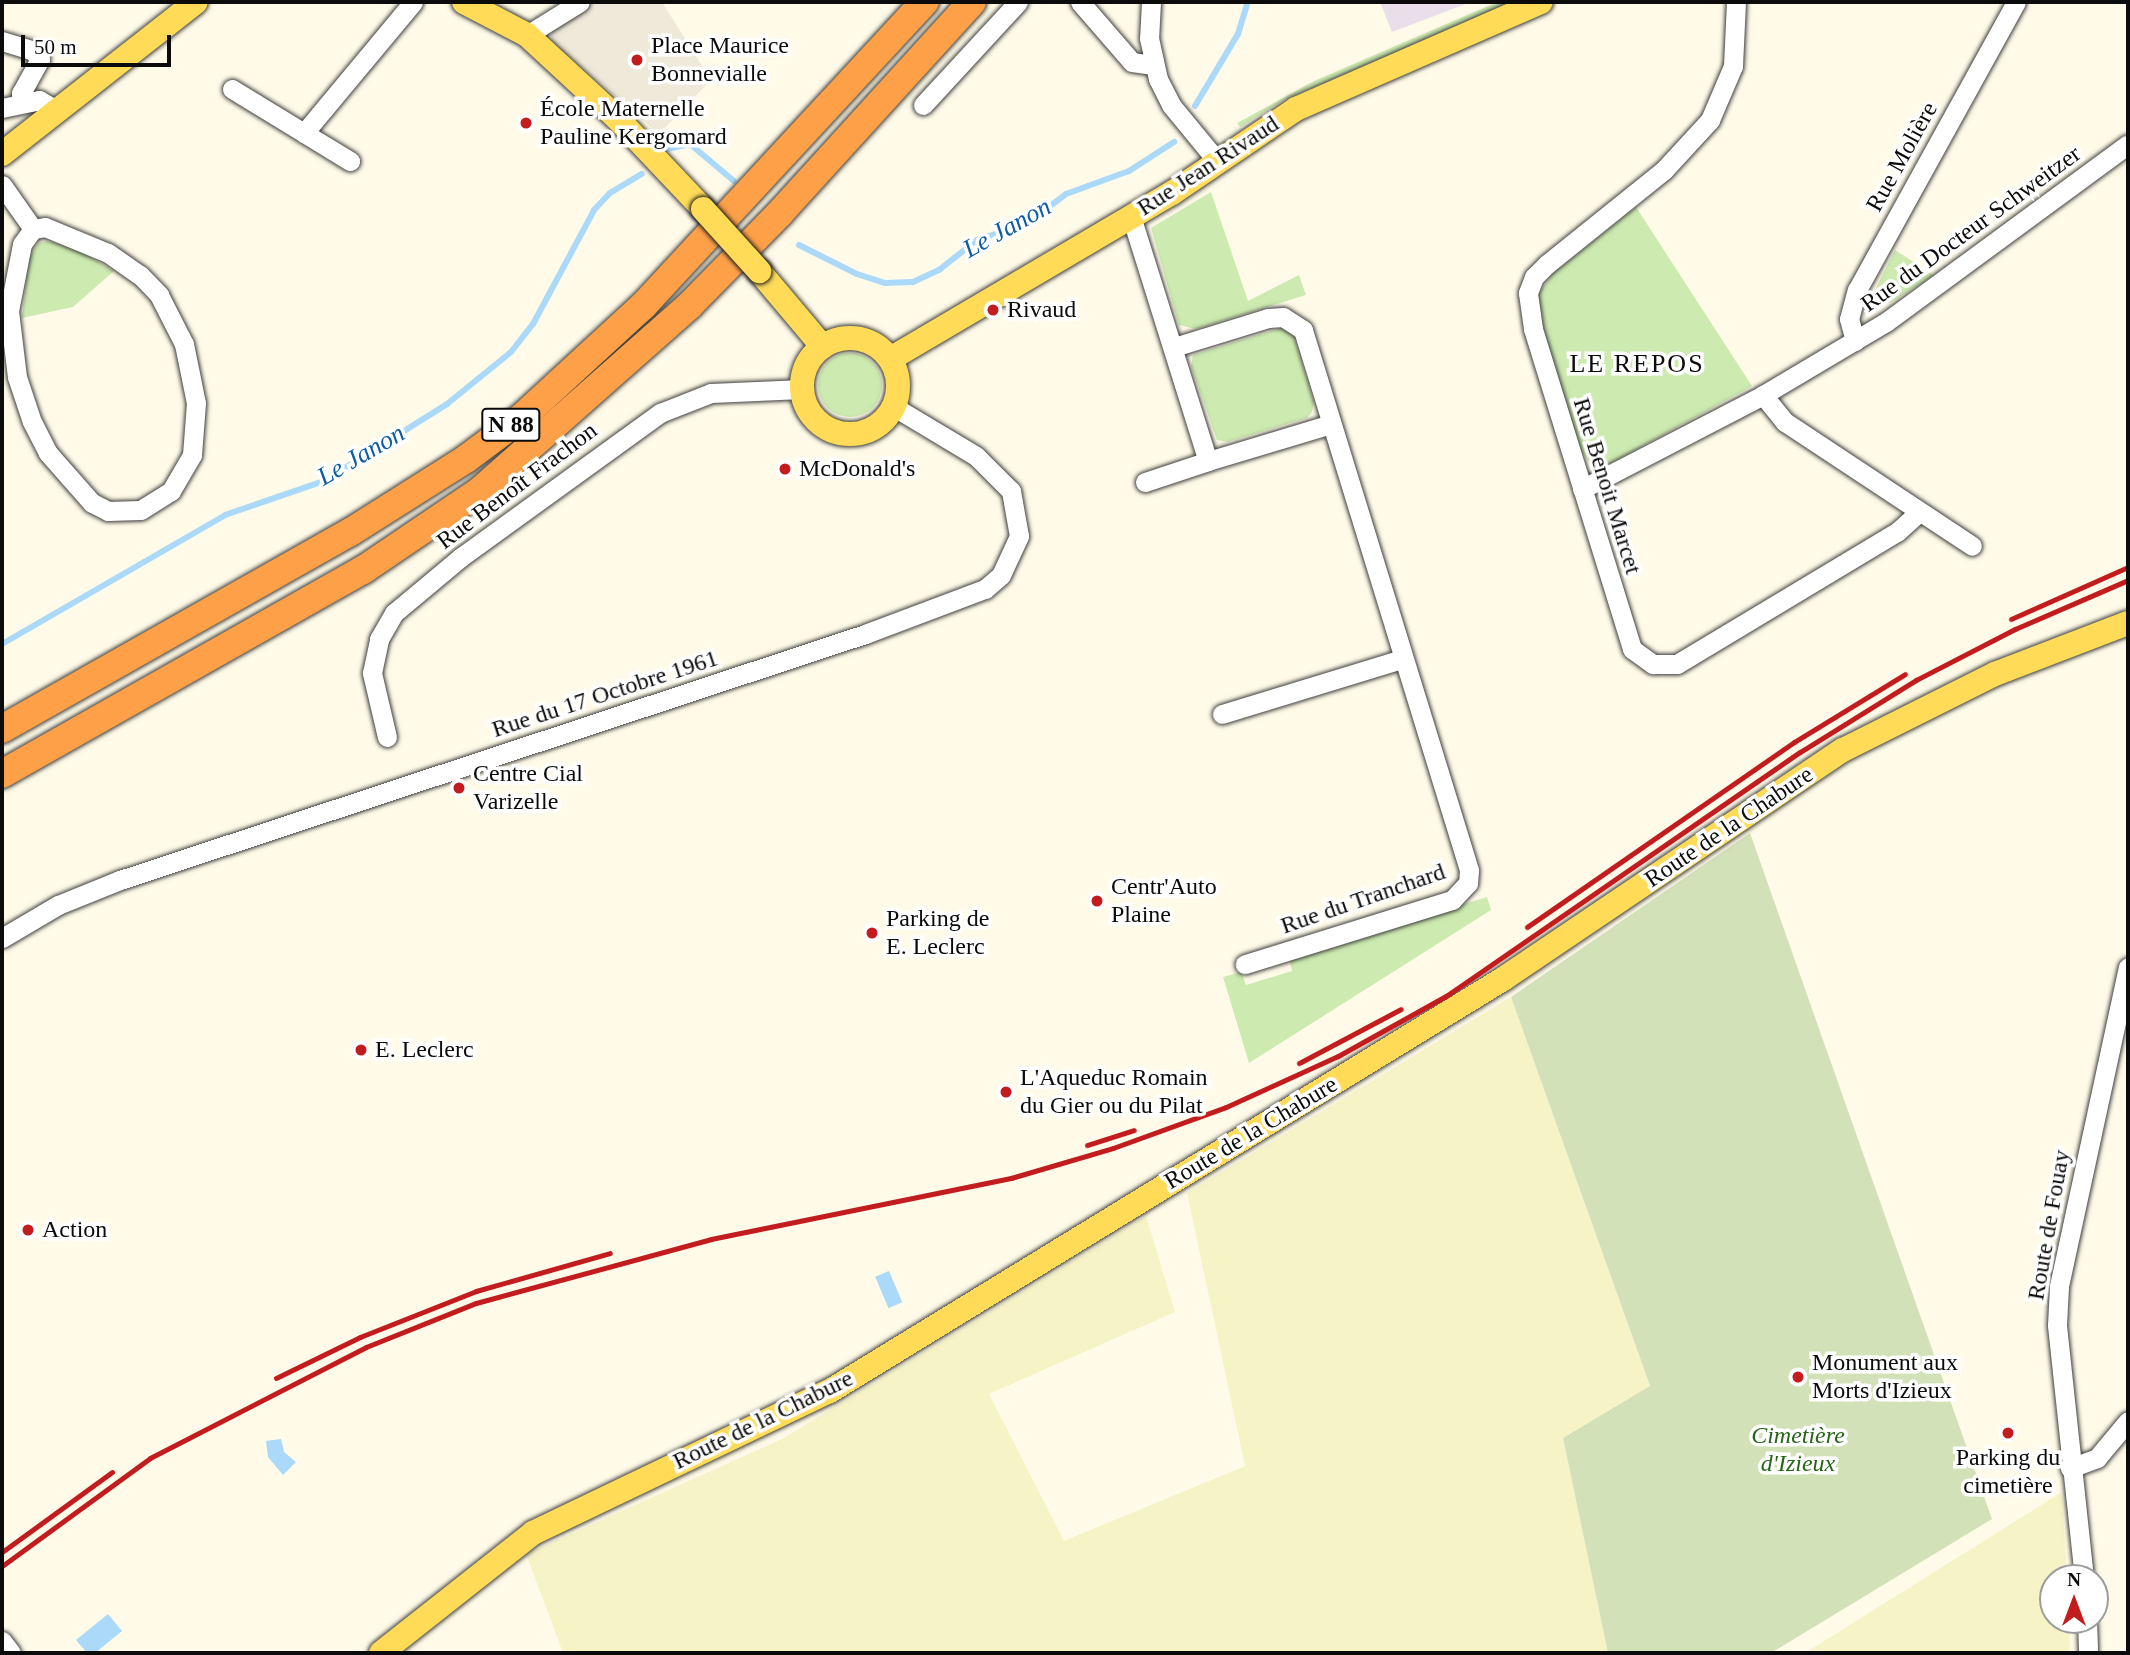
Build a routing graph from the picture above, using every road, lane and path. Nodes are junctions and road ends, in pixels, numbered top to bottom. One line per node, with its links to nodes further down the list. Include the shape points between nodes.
1 (196, 2): 20 (main road)
2 (414, 2): 21 (street)
3 (464, 2): 13 (main road)
4 (580, 2): 13 (street)
5 (925, 2): 45 (highway, N 88, via 643,306 521,418 466,459 349,533)
6 (972, 2): 47 (highway, N 88, via 689,306 523,456 385,556)
7 (1018, 2): 18 (street)
8 (1080, 2): 15 (street, via 1132,62)
9 (1151, 2): 15 (street)
10 (1541, 2): 25 (main road, Rue Jean Rivaud, via 1296,109)
11 (1737, 2): 39 (street, Rue Benoit Marcet, via 1733,66 1710,120 1664,170 1547,264 1534,277 1528,293 1533,329)
12 (2016, 2): 29 (street, Rue Molière, via 1857,290 1849,319)
13 (527, 35): 30 (main road, bridge, via 618,119 704,209)
14 (2, 41): 17 (street, via 32,50 40,59 21,93)
15 (1154, 65): 25 (street, via 1171,105)
16 (232, 89): 21 (street)
17 (22, 101): 19 (street); 20 (street, via 46,100)
18 (923, 105)
19 (2, 108)
20 (58, 111): 23 (main road)
21 (304, 132): 24 (street)
22 (2128, 145): 29 (street, Rue du Docteur Schweitzer, via 1916,303)
23 (2, 154)
24 (350, 161)
25 (1217, 162): 27 (main road, Rue Jean Rivaud)
26 (2, 185): 28 (street)
27 (1131, 216): 31 (street); 32 (main road, Rue Jean Rivaud)
28 (33, 229): 28 (street, via 18,256 9,311 17,377 32,422 48,453 92,503 125,512 155,504 172,491 183,473 196,430 193,380 176,326 140,275 80,239 55,229)
29 (1855, 341): 34 (street, Rue du Docteur Schweitzer)
30 (823, 346): 32 (main road, via 852,338 873,344); 33 (main road, via 811,358)
31 (1174, 346): 36 (street, Rue du Tranchard, via 1268,318 1296,322 1303,330); 37 (street)
32 (890, 359): 35 (main road, via 898,382)
33 (802, 389): 35 (main road, via 814,418 841,433 872,429); 46 (street, Rue Benoît Frachon, via 711,393 660,413 471,549 394,613 379,639 372,673)
34 (1763, 395): 39 (street, Rue du Docteur Schweitzer); 40 (street, via 1785,422)
35 (894, 407): 48 (street, Rue du 17 Octobre 1961, via 976,456 1011,491 1019,536 1001,575 985,589 865,634 120,880 58,905)
36 (1331, 424): 37 (street); 43 (street, Rue du Tranchard)
37 (1208, 461): 38 (street)
38 (1145, 482)
39 (1582, 489): 40 (street, Rue Benoit Marcet, via 1632,649 1641,658 1665,666 1677,664 1897,532)
40 (1919, 512): 41 (street)
41 (1972, 546)
42 (2128, 622): 57 (main road, Route de la Chabure, via 1995,674 1843,750 1503,979 830,1391 542,1528)
43 (1402, 659): 44 (street); 49 (street, Rue du Tranchard, via 1429,734 1469,870 1468,883 1452,900)
44 (1222, 714)
45 (2, 729)
46 (387, 737)
47 (2, 774)
48 (2, 938)
49 (1245, 964)
50 (2128, 967): 52 (street, Route de Fouay, via 2059,1286 2057,1325)
51 (2128, 1421): 52 (street, via 2097,1458)
52 (2070, 1468): 53 (street, Route de Fouay)
53 (2082, 1564)
54 (2087, 1634): 58 (street)
55 (2, 1641): 56 (street)
56 (11, 1653)
57 (381, 1653)
58 (2088, 1653)

